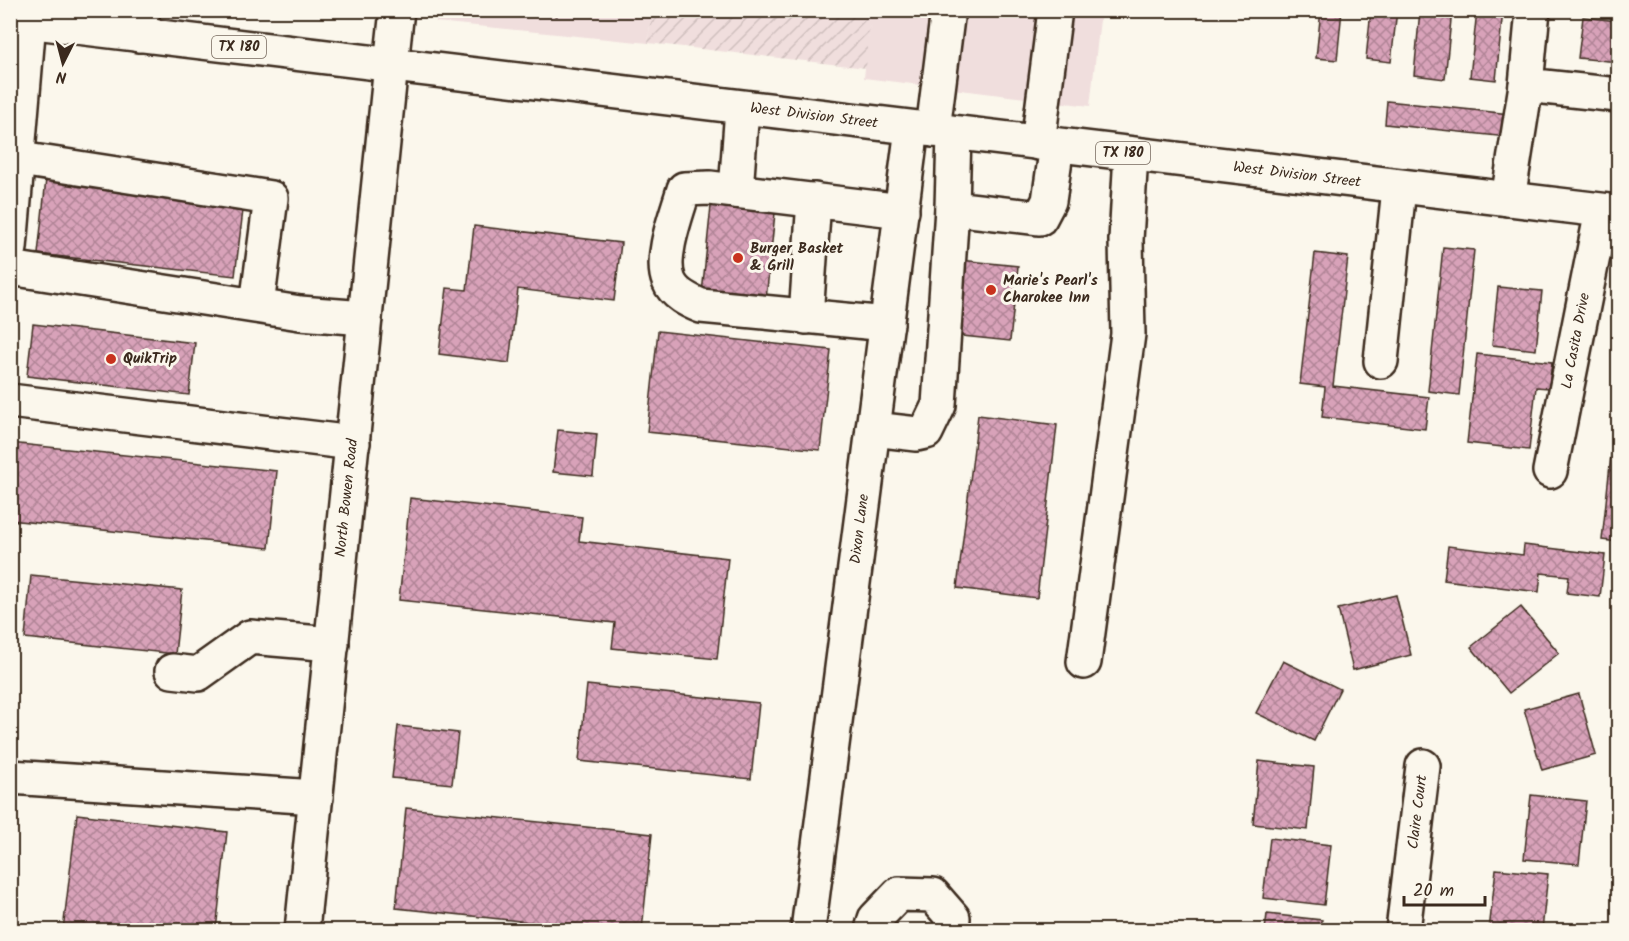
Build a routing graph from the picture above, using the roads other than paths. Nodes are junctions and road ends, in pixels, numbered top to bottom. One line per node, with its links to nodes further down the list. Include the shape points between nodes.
1 (397, 10): 7 (street, North Bowen Road)
2 (948, 10): 11 (street)
3 (1055, 10): 12 (street)
4 (1533, 10): 8 (street)
5 (20, 20): 6 (street, West Division Street / TX 180); 14 (street)
6 (141, 23): 7 (street, West Division Street / TX 180)
7 (392, 65): 10 (street, West Division Street / TX 180); 26 (street, North Bowen Road)
8 (1526, 85): 9 (street); 17 (street)
9 (1618, 95)
10 (742, 108): 11 (street, West Division Street / TX 180); 16 (street)
11 (933, 130): 12 (street, West Division Street / TX 180); 19 (street); 20 (street, Dixon Lane)
12 (1048, 144): 13 (street, West Division Street / TX 180); 19 (street, via 1049,201 1040,218)
13 (1131, 154): 15 (street, West Division Street / TX 180); 34 (street, via 1126,240 1128,334)
14 (20, 159): 22 (street); 24 (street, via 271,198)
15 (1399, 188): 17 (street, West Division Street / TX 180); 28 (street)
16 (736, 191): 18 (street); 25 (street, via 684,189 667,245 669,281 682,298 701,306)
17 (1508, 199): 21 (street, West Division Street / TX 180)
18 (814, 200): 20 (street); 25 (street)
19 (952, 208): 30 (street, via 939,405 926,432)
20 (902, 211): 27 (street, Dixon Lane)
21 (1610, 212): 32 (street, La Casita Drive)
22 (10, 248)
23 (10, 268): 24 (street)
24 (257, 305): 26 (street)
25 (806, 317): 27 (street)
26 (365, 318): 31 (street, North Bowen Road)
27 (887, 324): 30 (street, Dixon Lane)
28 (1381, 361)
29 (10, 401): 31 (street)
30 (873, 429): 40 (street, Dixon Lane)
31 (352, 443): 33 (street, North Bowen Road)
32 (1550, 471)
33 (332, 644): 35 (street, via 250,637 198,674); 38 (street, North Bowen Road)
34 (1084, 662)
35 (172, 671)
36 (1423, 765): 43 (street, Claire Court)
37 (10, 777): 38 (street)
38 (316, 797): 39 (street, North Bowen Road)
39 (302, 930)
40 (808, 930)
41 (872, 930): 42 (street, via 875,919 899,894 933,895 953,918)
42 (952, 930)
43 (1403, 930)

